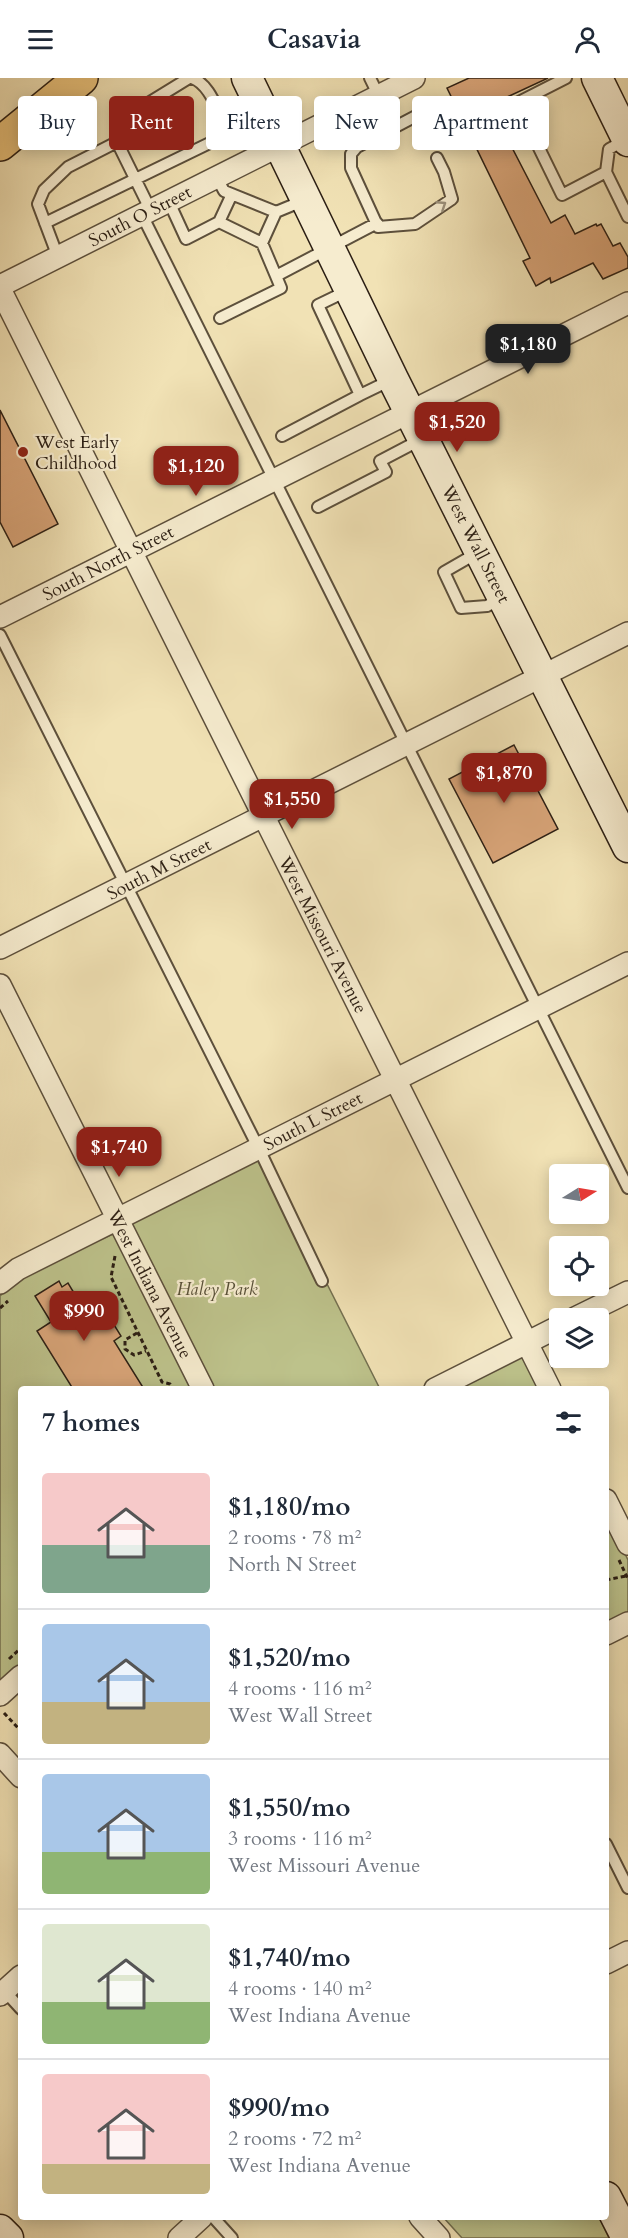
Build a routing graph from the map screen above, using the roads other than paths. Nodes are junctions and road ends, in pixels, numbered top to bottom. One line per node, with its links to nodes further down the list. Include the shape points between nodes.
1 (81, 78): 12 (main road)
2 (190, 78): 8 (lane); 21 (lane, via 200,81 224,122 220,138)
3 (247, 78): 9 (street, West Wall Street)
4 (414, 78): 7 (street, South O Street)
5 (566, 78): 19 (lane, via 517,103 562,195)
6 (597, 78): 11 (street)
7 (374, 87): 10 (street, South O Street)
8 (160, 96)
9 (256, 96)
10 (302, 133)
11 (627, 140): 19 (lane, via 609,149)
12 (0, 144)
13 (109, 146): 29 (lane, via 68,167 44,190 38,204)
14 (121, 150): 21 (lane)
15 (274, 150): 20 (street, South O Street)
16 (281, 150): 24 (street, West Wall Street)
17 (354, 150): 30 (lane, via 351,168)
18 (437, 158): 30 (lane, one-way to 18, via 378,227 415,224 452,199)
19 (606, 172): 23 (lane)
20 (217, 178): 22 (lane, via 224,191); 25 (street, South O Street)
21 (136, 179): 25 (lane); 29 (lane)
22 (232, 194): 26 (lane); 28 (lane)
23 (624, 197): 27 (lane)
24 (306, 200): 26 (lane); 32 (street, West Wall Street)
25 (154, 209): 28 (lane, via 186,239); 33 (street, South O Street); 44 (lane)
26 (276, 212): 31 (lane)
27 (628, 217)
28 (219, 222): 31 (lane)
29 (45, 223): 33 (lane)
30 (376, 223): 32 (lane)
31 (262, 243): 34 (lane)
32 (330, 249): 34 (lane); 36 (street, West Wall Street)
33 (58, 257): 35 (street, South O Street)
34 (276, 276): 38 (lane, via 282,288)
35 (0, 287): 46 (street, West Missouri Avenue)
36 (350, 290): 39 (street, West Wall Street); 40 (lane, via 318,305)
37 (628, 303): 41 (street, South North Street)
38 (220, 318)
39 (393, 379): 40 (lane); 41 (street, West Wall Street)
40 (360, 395): 42 (lane)
41 (410, 412): 43 (street, West Wall Street); 44 (street, South North Street)
42 (282, 436)
43 (423, 439): 45 (lane, via 380,461 386,472); 47 (street, West Wall Street)
44 (275, 480): 46 (street, South North Street); 53 (lane)
45 (318, 507)
46 (131, 552): 49 (street, South North Street); 54 (street, West Missouri Avenue)
47 (480, 552): 48 (street, West Wall Street); 48 (lane, via 444,572 461,608 487,606)
48 (503, 597): 52 (street, West Wall Street)
49 (0, 617)
50 (628, 633): 52 (street, South M Street)
51 (0, 635): 56 (lane)
52 (542, 675): 53 (street, South M Street); 55 (street, West Wall Street)
53 (406, 744): 54 (street, South M Street); 60 (lane)
54 (264, 816): 56 (street, South M Street); 61 (street, West Missouri Avenue)
55 (628, 847)
56 (127, 885): 57 (street, South M Street); 62 (lane)
57 (0, 948)
58 (628, 963): 60 (street, South L Street)
59 (0, 985): 64 (street, West Indiana Avenue)
60 (538, 1008): 61 (street, South L Street); 63 (lane)
61 (395, 1080): 62 (street, South L Street); 70 (street, West Missouri Avenue)
62 (259, 1149): 64 (street, South L Street); 65 (lane)
63 (628, 1188)
64 (118, 1220): 66 (street, South L Street, via 18,1269); 71 (street, West Indiana Avenue)
65 (322, 1281)
66 (7, 1290)
67 (628, 1292): 68 (street)
68 (595, 1308)
69 (549, 1331): 70 (street)
70 (527, 1342): 72 (street); 73 (street, West Missouri Avenue)
71 (201, 1386)
72 (441, 1386)
73 (549, 1386)
74 (609, 1506): 75 (street)
75 (628, 1544)
76 (628, 1623): 77 (street)
77 (609, 1632)
78 (18, 1680): 79 (street)
79 (0, 1695)
80 (0, 1754): 81 (street)
81 (18, 1774)
82 (609, 1850): 83 (lane)
83 (628, 1888)
84 (628, 1952): 85 (street)
85 (609, 1962)
86 (18, 1978): 87 (street)
87 (2, 1991): 88 (lane)
88 (18, 2006)
89 (609, 2203): 98 (street)
90 (199, 2220): 95 (street)
91 (216, 2220): 96 (lane)
92 (423, 2220): 97 (street)
93 (0, 2230): 94 (street)
94 (8, 2238)
95 (179, 2238)
96 (232, 2238)
97 (439, 2238)
98 (627, 2238)

